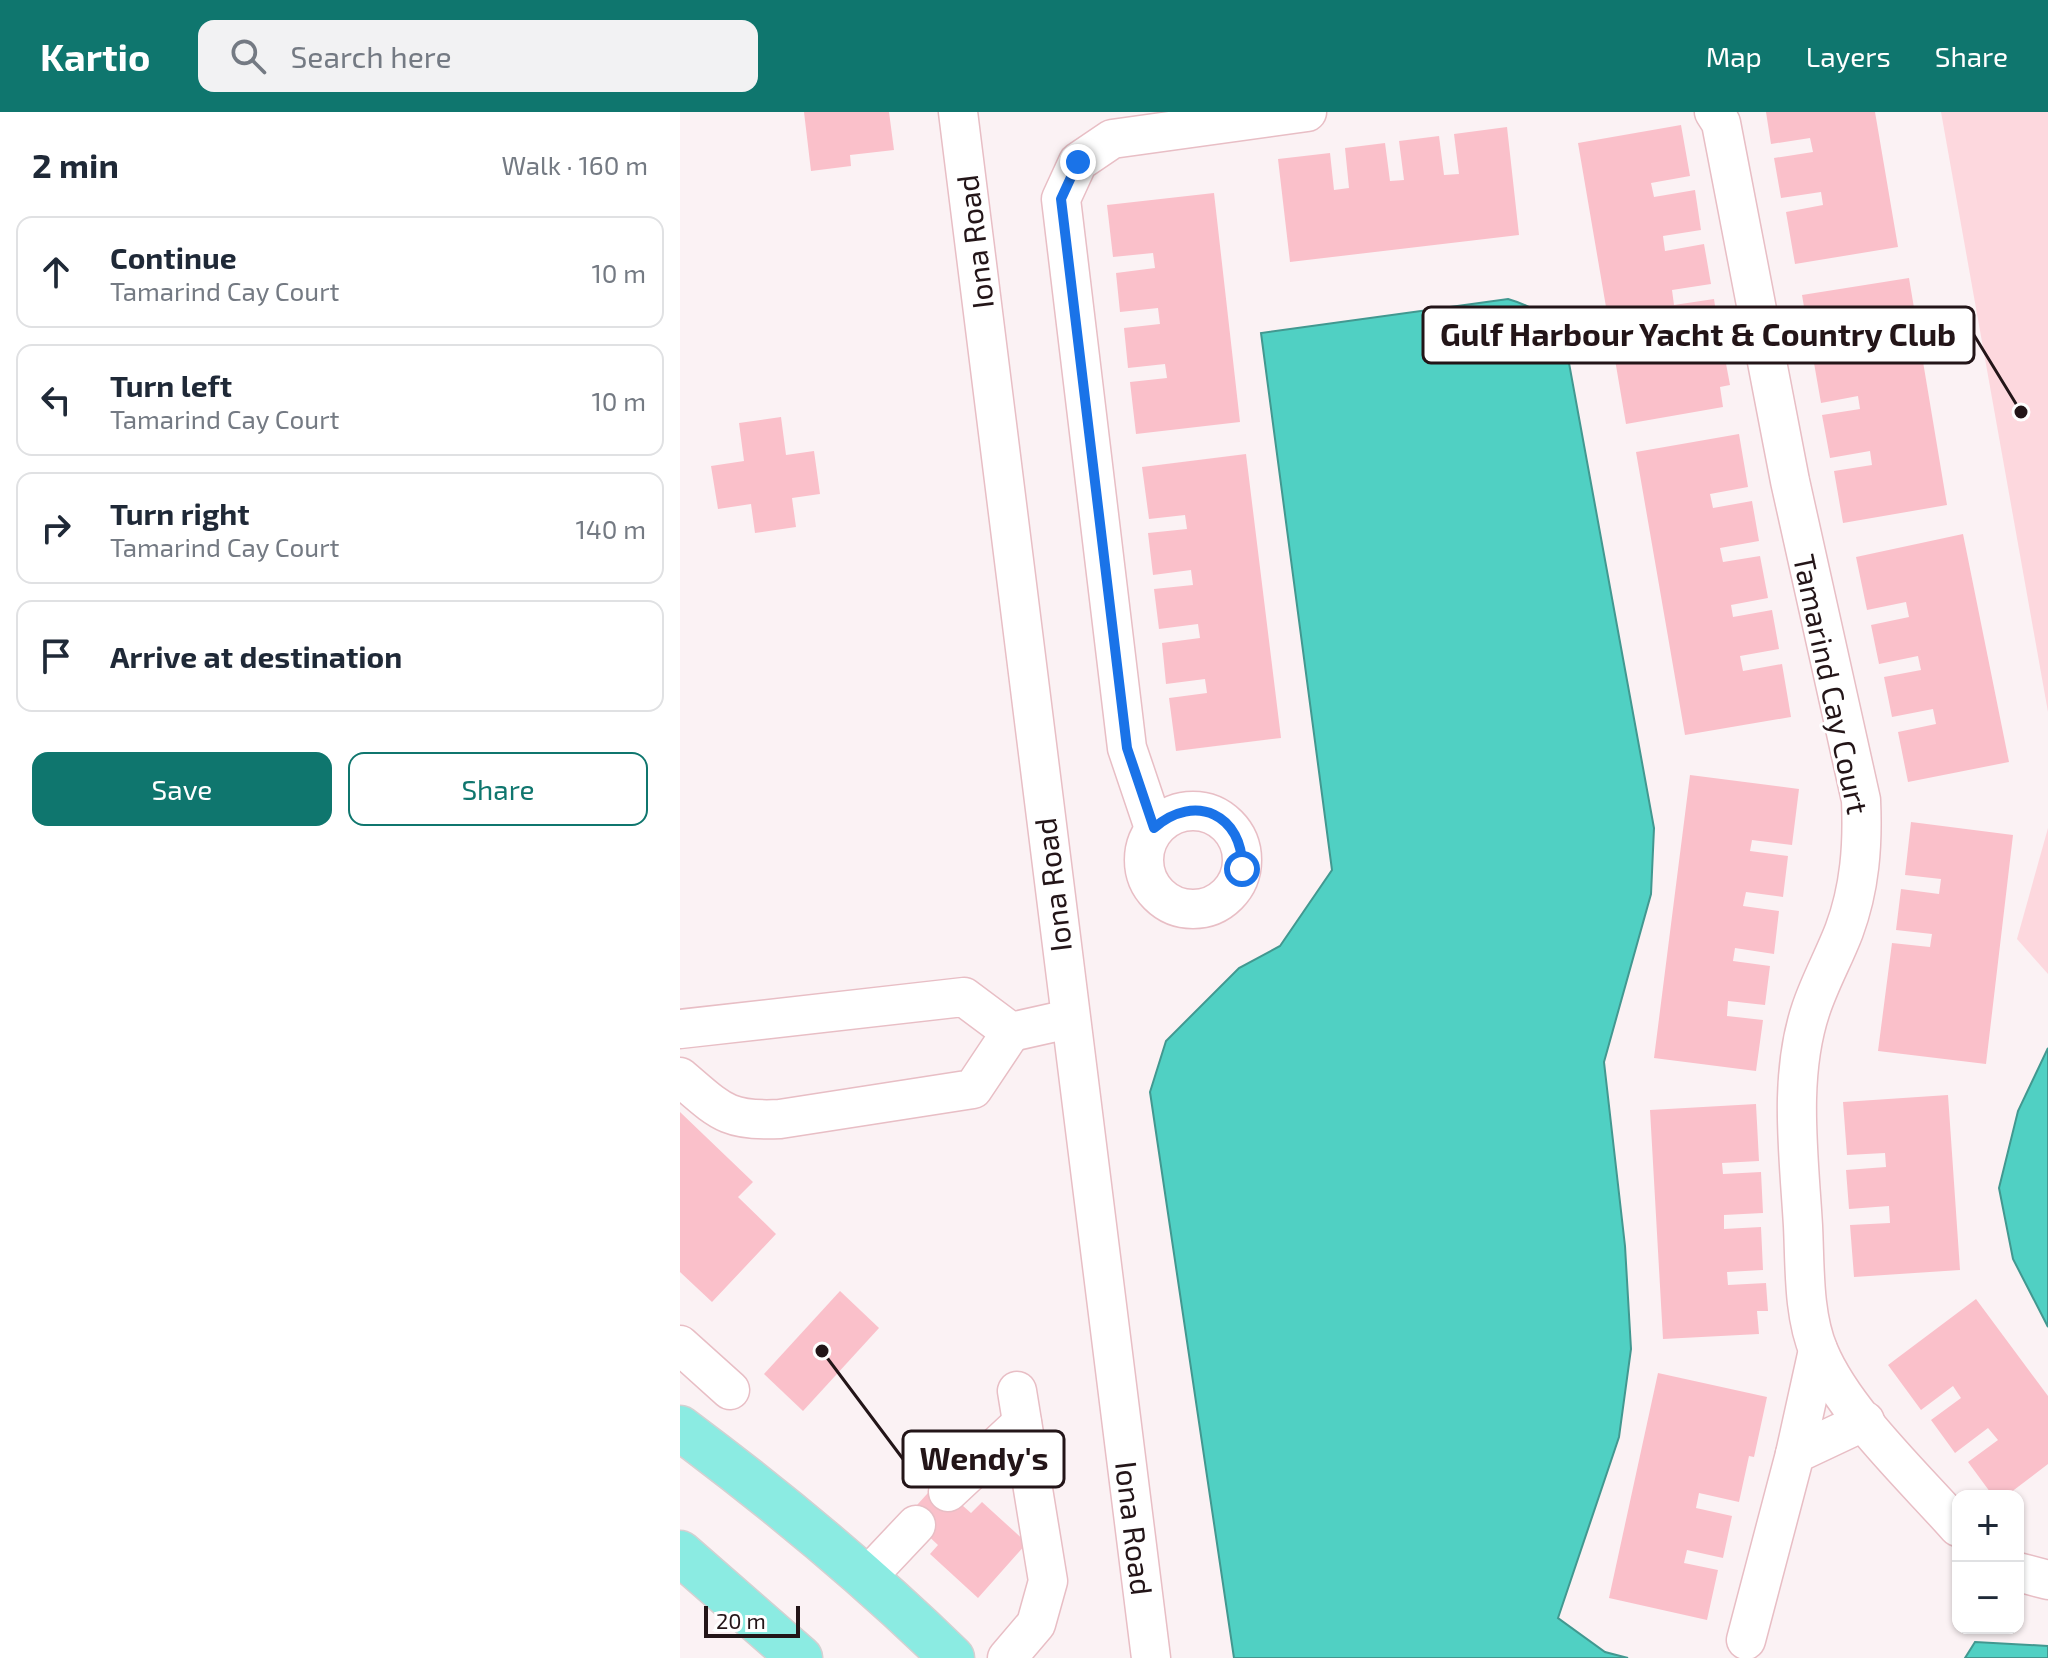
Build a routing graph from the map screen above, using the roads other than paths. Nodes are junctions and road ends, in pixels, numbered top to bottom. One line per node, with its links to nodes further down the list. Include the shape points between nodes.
1 (958, 112): 5 (street, Iona Road)
2 (1307, 112): 4 (street, via 1112,139 1078,162 1061,199 1127,748)
3 (1714, 112): 10 (street, Tamarind Cay Court, via 1721,123 1792,495 1861,800 1858,882 1801,1047 1798,1129 1805,1267)
4 (1154, 828)
5 (1069, 1019): 7 (street); 26 (street, Iona Road)
6 (680, 1029): 7 (street, via 964,997)
7 (1011, 1032): 8 (street, via 973,1089 780,1119 749,1121 725,1114)
8 (680, 1077)
9 (684, 1348): 11 (street)
10 (1818, 1350): 12 (street, Tamarind Cay Court, via 1837,1387); 14 (street, Tamarind Cay Court)
11 (730, 1390)
12 (1865, 1421): 14 (street); 16 (street, Tamarind Cay Court)
13 (680, 1428): 20 (main road)
14 (1795, 1454): 22 (street, Tamarind Cay Court)
15 (948, 1492): 25 (street, via 1020,1407 1048,1581 1036,1624)
16 (1952, 1520)
17 (916, 1525): 20 (street)
18 (680, 1553): 23 (main road)
19 (2024, 1574): 21 (street)
20 (866, 1578): 24 (main road)
21 (2048, 1580)
22 (1746, 1640)
23 (800, 1658)
24 (952, 1658)
25 (1007, 1658)
26 (1151, 1658)

